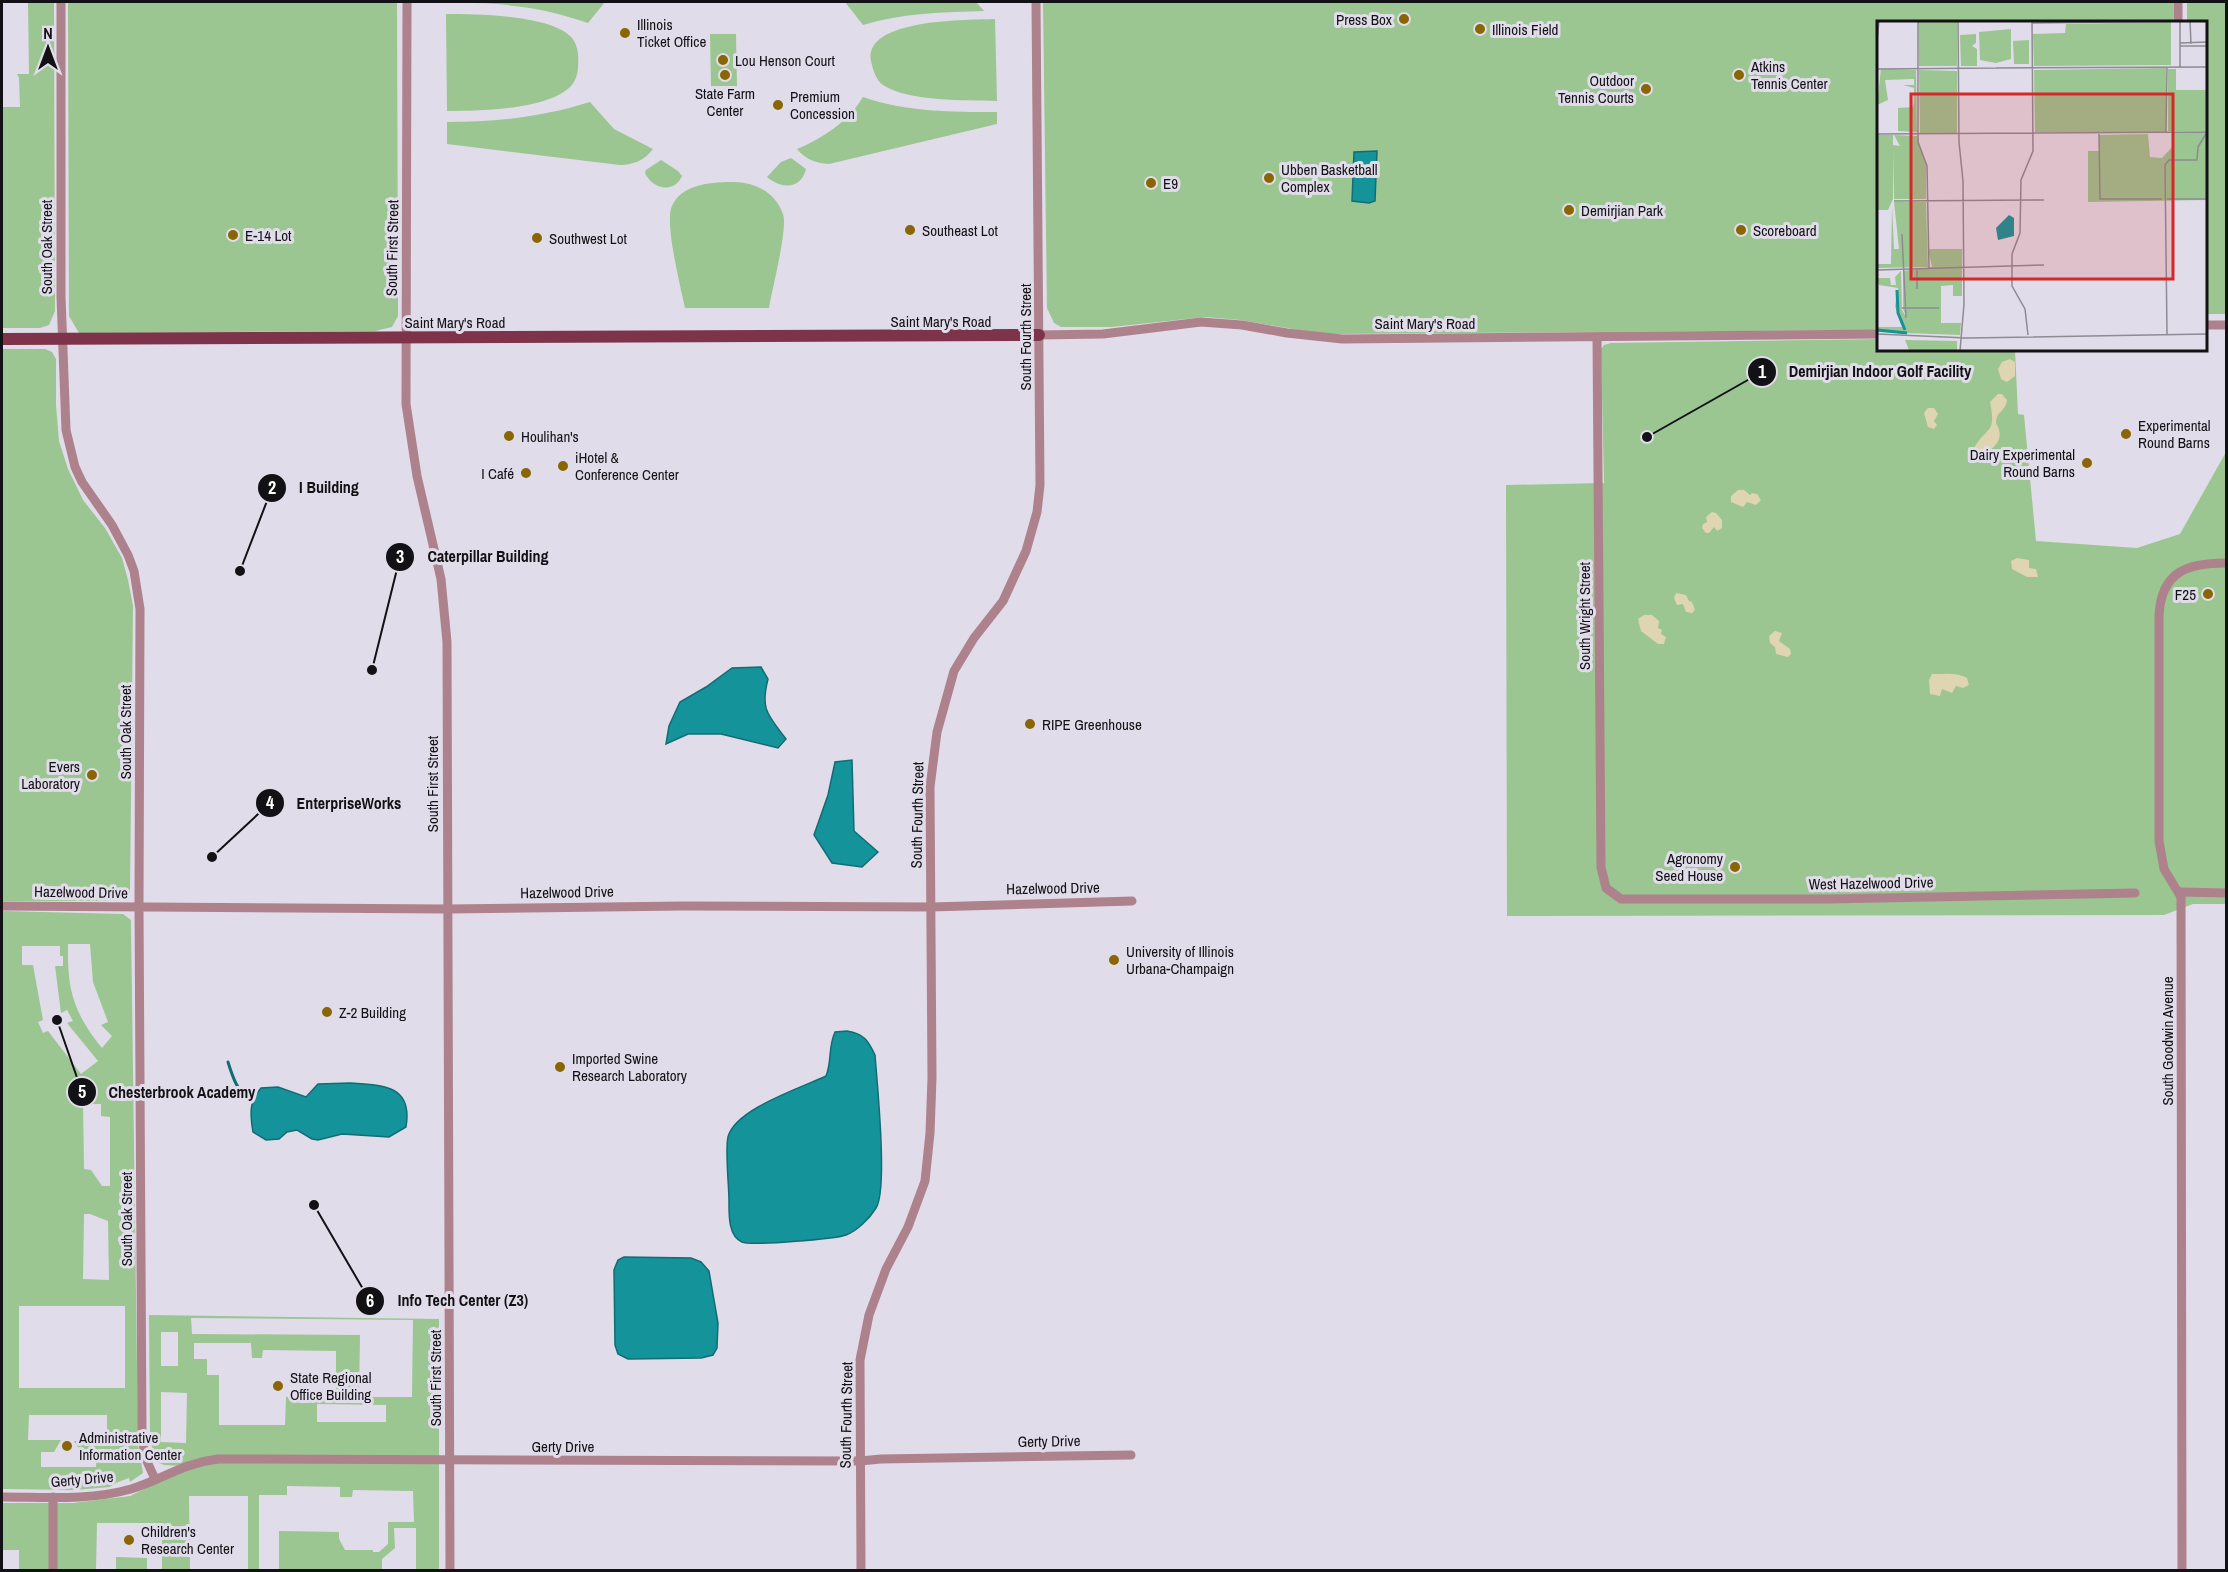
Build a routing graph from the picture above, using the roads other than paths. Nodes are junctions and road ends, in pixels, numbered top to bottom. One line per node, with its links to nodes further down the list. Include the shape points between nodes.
1 (61, 2): 13 (street, South Oak Street)
2 (407, 2): 10 (street, South First Street)
3 (1036, 2): 9 (street, South Fourth Street)
4 (2178, 2): 5 (street)
5 (2178, 21)
6 (2207, 325): 7 (street)
7 (2226, 325)
8 (1877, 334): 11 (street, Saint Mary's Road)
9 (1040, 335): 10 (main road, Saint Mary's Road); 11 (street, Saint Mary's Road, via 1102,334 1201,322 1342,339); 21 (street, South Fourth Street, via 1037,512 1026,551 1004,601 954,670 937,732 930,787)
10 (406, 337): 13 (main road, Saint Mary's Road); 23 (street, South First Street, via 408,421 445,608)
11 (1597, 338): 15 (street, South Wright Street, via 1599,807 1602,878)
12 (2, 339): 13 (main road, Saint Mary's Road)
13 (62, 339): 22 (street, South Oak Street, via 69,446 82,482 128,555 138,591)
14 (2226, 563): 16 (street, via 2199,564 2182,570 2165,590 2159,607 2159,841 2164,869)
15 (1609, 892): 17 (street, West Hazelwood Drive, via 1620,899 1703,900)
16 (2180, 892): 18 (street); 33 (street, South Goodwin Avenue)
17 (2135, 893)
18 (2226, 893)
19 (1132, 902): 21 (street, Hazelwood Drive)
20 (2, 906): 22 (street, Hazelwood Drive)
21 (931, 907): 23 (street, Hazelwood Drive); 26 (street, South Fourth Street, via 932,1078 925,1181 869,1316 860,1360)
22 (139, 908): 23 (street, Hazelwood Drive); 27 (street, South Oak Street, via 142,1436 145,1457)
23 (448, 909): 25 (street, South First Street)
24 (1131, 1455): 26 (street, Gerty Drive)
25 (451, 1461): 26 (street, Gerty Drive); 27 (street, Gerty Drive, via 218,1459 193,1463); 31 (street, South First Street)
26 (860, 1461): 32 (street, South Fourth Street)
27 (155, 1479): 29 (street, Gerty Drive, via 115,1493)
28 (2, 1497): 29 (street, Gerty Drive)
29 (53, 1497): 30 (street)
30 (53, 1570)
31 (450, 1570)
32 (861, 1570)
33 (2182, 1570)

